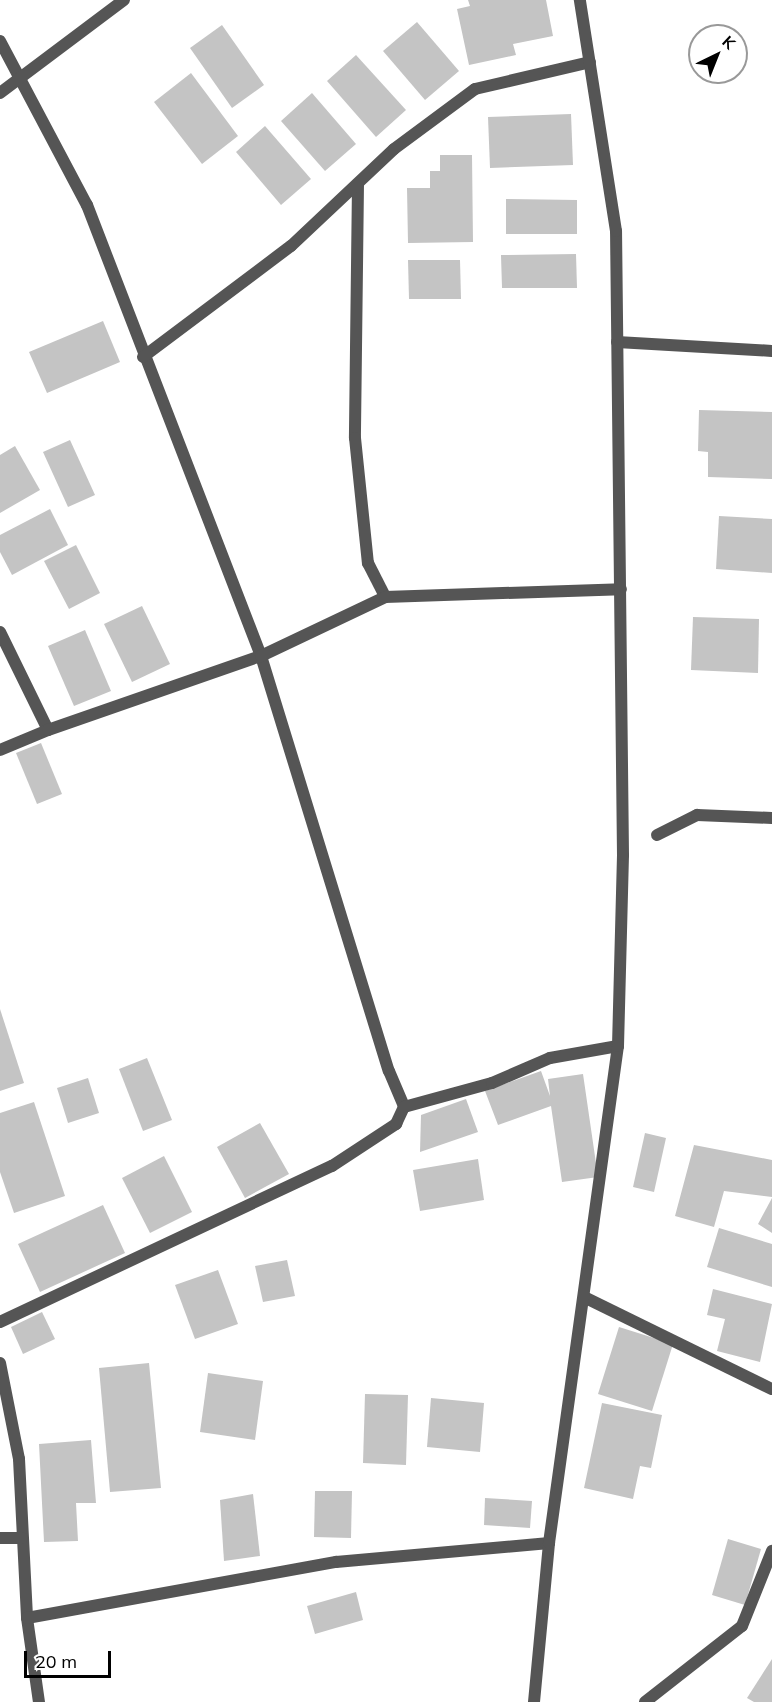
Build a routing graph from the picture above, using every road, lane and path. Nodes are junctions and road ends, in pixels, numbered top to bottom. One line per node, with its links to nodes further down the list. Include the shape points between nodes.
1 (124, 0): 5 (street)
2 (580, 0): 4 (street)
3 (0, 41): 5 (street)
4 (590, 62): 7 (street, via 475,89 394,149); 8 (street, via 616,231)
5 (21, 76): 6 (street); 10 (street, via 87,205)
6 (0, 93)
7 (358, 184): 10 (street, via 291,246); 12 (street, via 355,438 368,563)
8 (617, 342): 9 (street); 11 (street)
9 (772, 351)
10 (143, 357): 14 (street)
11 (621, 589): 12 (street); 19 (street, via 623,855)
12 (386, 597): 14 (street)
13 (0, 633): 15 (street)
14 (261, 656): 15 (street); 20 (street, via 389,1071)
15 (48, 730): 16 (street)
16 (0, 750)
17 (772, 818): 18 (street, via 697,815)
18 (657, 835)
19 (618, 1046): 20 (street, via 550,1058 492,1083); 21 (street)
20 (404, 1107): 22 (street, via 396,1124 332,1166)
21 (586, 1298): 24 (street); 27 (street)
22 (0, 1322)
23 (0, 1363): 26 (street, via 19,1459)
24 (772, 1389)
25 (0, 1538): 26 (street)
26 (22, 1538): 29 (street)
27 (549, 1543): 29 (street, via 336,1562); 31 (street)
28 (772, 1551): 32 (street, via 742,1626)
29 (27, 1618): 30 (street)
30 (39, 1702)
31 (534, 1702)
32 (645, 1702)

